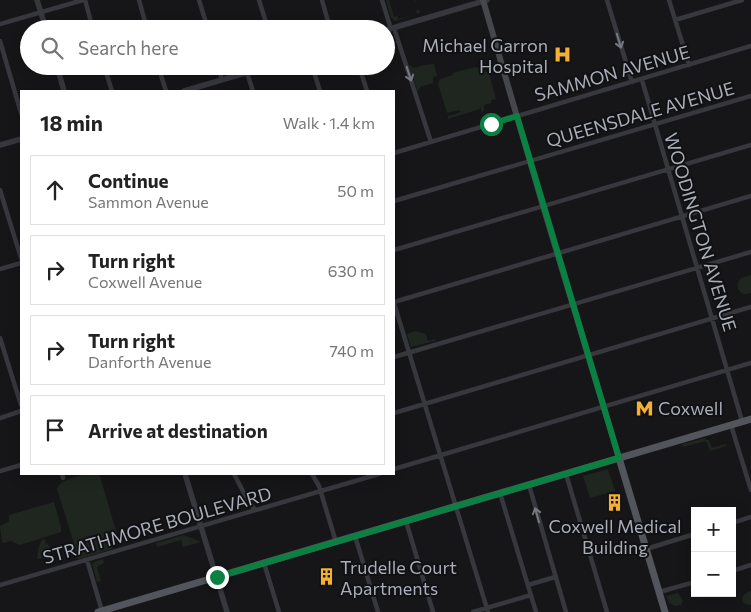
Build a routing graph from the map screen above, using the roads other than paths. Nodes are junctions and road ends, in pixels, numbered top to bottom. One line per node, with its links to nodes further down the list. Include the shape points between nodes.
1 (37, 0): 12 (street)
2 (84, 0): 12 (street); 14 (street)
3 (139, 0): 15 (street)
4 (199, 0): 16 (street)
5 (259, 0): 17 (street)
6 (322, 0): 18 (street)
7 (382, 0): 19 (street)
8 (484, 0): 22 (street); 48 (main road)
9 (607, 0): 37 (street, one-way to 37)
10 (669, 0): 20 (street)
11 (742, 0): 20 (street)
12 (41, 12): 13 (street); 21 (street)
13 (43, 20)
14 (90, 20)
15 (145, 20)
16 (205, 20)
17 (265, 20)
18 (328, 20)
19 (388, 20)
20 (675, 20): 26 (street)
21 (0, 24)
22 (395, 27)
23 (0, 41): 47 (street)
24 (395, 43): 51 (street, one-way to 51)
25 (751, 46): 26 (street, SAMMON AVENUE)
26 (689, 65): 36 (street, SAMMON AVENUE)
27 (60, 75): 39 (street)
28 (107, 75): 40 (street)
29 (161, 75): 41 (street)
30 (221, 75): 35 (street)
31 (241, 75): 35 (street)
32 (249, 75): 43 (street)
33 (315, 75): 44 (street)
34 (362, 75): 45 (street)
35 (222, 80): 38 (street)
36 (642, 80): 37 (street, SAMMON AVENUE); 49 (street, WOODINGTON AVENUE)
37 (632, 82): 48 (street, SAMMON AVENUE)
38 (204, 88): 42 (street)
39 (64, 90)
40 (112, 90)
41 (166, 90)
42 (191, 90)
43 (253, 90)
44 (320, 90)
45 (367, 90)
46 (751, 96): 49 (street, QUEENSDALE AVENUE)
47 (20, 110)
48 (517, 116): 51 (street, SAMMON AVENUE); 55 (main road)
49 (654, 124): 55 (street, QUEENSDALE AVENUE); 56 (street, WOODINGTON AVENUE)
50 (20, 139): 53 (street)
51 (431, 142): 54 (street, SAMMON AVENUE)
52 (751, 144): 56 (street)
53 (0, 145)
54 (395, 153)
55 (529, 161): 59 (street, QUEENSDALE AVENUE); 60 (main road)
56 (668, 169): 60 (street); 61 (street, WOODINGTON AVENUE)
57 (0, 190): 65 (street)
58 (751, 196): 61 (street)
59 (395, 201)
60 (543, 206): 62 (street); 64 (main road)
61 (682, 216): 64 (street); 67 (street, WOODINGTON AVENUE)
62 (395, 250)
63 (751, 252): 67 (street)
64 (557, 254): 69 (street); 70 (main road)
65 (20, 255)
66 (20, 262): 68 (street)
67 (697, 268): 70 (street); 73 (street, WOODINGTON AVENUE)
68 (0, 269)
69 (395, 302)
70 (572, 304): 75 (street); 76 (main road)
71 (395, 305): 75 (street)
72 (751, 308): 73 (street)
73 (712, 319): 76 (street); 79 (street, WOODINGTON AVENUE)
74 (0, 338): 80 (street)
75 (409, 353): 77 (street); 81 (street)
76 (588, 356): 81 (street); 82 (main road)
77 (395, 357)
78 (751, 364): 79 (street)
79 (728, 370): 82 (street); 87 (street, WOODINGTON AVENUE)
80 (20, 402)
81 (424, 404): 84 (street); 89 (street)
82 (604, 407): 89 (street); 90 (main road)
83 (20, 412): 85 (street)
84 (395, 413)
85 (0, 418)
86 (751, 419): 87 (main road)
87 (742, 421): 88 (main road)
88 (731, 425): 90 (main road); 100 (street)
89 (440, 456): 92 (street); 103 (street)
90 (619, 458): 94 (main road); 112 (main road)
91 (20, 464): 93 (street)
92 (395, 469)
93 (0, 471)
94 (566, 474): 99 (main road); 133 (street)
95 (185, 475): 108 (street)
96 (235, 475): 104 (street)
97 (313, 475): 101 (street)
98 (376, 475): 101 (street, STRATHMORE BOULEVARD)
99 (529, 485): 102 (main road); 118 (street, one-way to 99)
100 (751, 490)
101 (320, 491): 104 (street, STRATHMORE BOULEVARD); 111 (street)
102 (500, 493): 103 (main road); 120 (street)
103 (456, 506): 106 (main road); 124 (street)
104 (255, 510): 108 (street, STRATHMORE BOULEVARD)
105 (751, 517): 107 (street)
106 (406, 521): 110 (main road); 129 (street)
107 (736, 522)
108 (201, 527): 113 (street, STRATHMORE BOULEVARD); 117 (street)
109 (691, 535): 112 (street)
110 (355, 536): 111 (main road); 128 (street)
111 (336, 542): 114 (main road)
112 (646, 548): 122 (main road)
113 (87, 560): 121 (street, STRATHMORE BOULEVARD); 125 (street)
114 (264, 563): 117 (main road); 127 (street)
115 (751, 565): 116 (street)
116 (736, 570)
117 (217, 577): 125 (main road); 126 (street)
118 (556, 577): 120 (street); 132 (street)
119 (691, 583): 122 (street)
120 (528, 585): 123 (street)
121 (0, 586)
122 (659, 592): 134 (main road)
123 (531, 595): 124 (street); 131 (street)
124 (487, 610): 130 (street)
125 (100, 611)
126 (227, 612)
127 (279, 612)
128 (378, 612)
129 (434, 612)
130 (473, 612)
131 (536, 612)
132 (566, 612)
133 (607, 612)
134 (665, 612)

